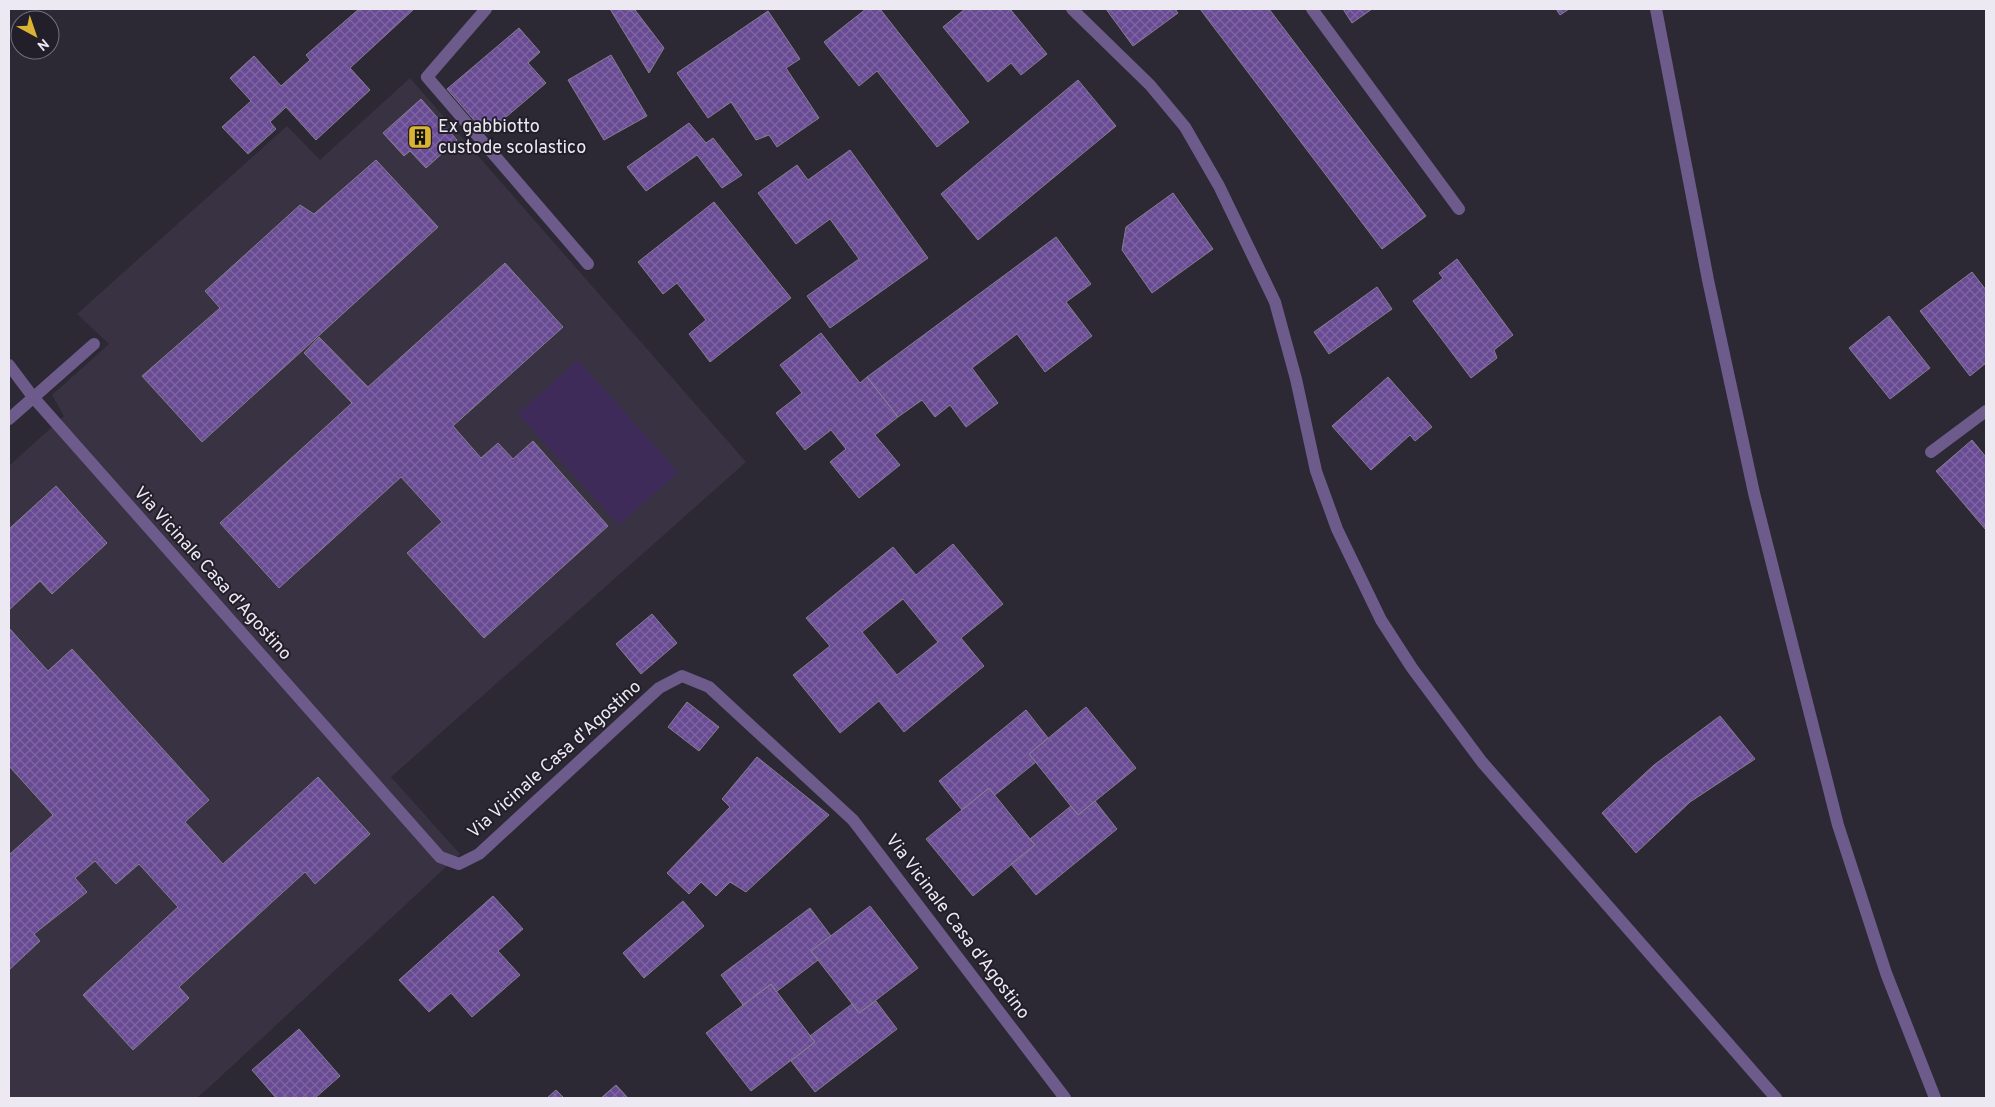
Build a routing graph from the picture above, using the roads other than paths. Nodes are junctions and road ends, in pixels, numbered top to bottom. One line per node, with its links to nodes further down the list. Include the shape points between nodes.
1 (486, 9): 6 (street, via 427,77)
2 (1072, 9): 14 (street, via 1150,85 1185,127 1220,186 1275,302 1316,471 1337,529 1381,620 1412,668 1482,762)
3 (1312, 9): 5 (street)
4 (1656, 9): 15 (street, via 1708,280 1754,493 1838,825 1886,973)
5 (1459, 208)
6 (588, 264)
7 (94, 344): 9 (street)
8 (9, 365): 9 (street, Via Vicinale Casa d'Agostino)
9 (33, 398): 11 (street); 13 (street, Via Vicinale Casa d'Agostino, via 440,857 459,864 478,854 659,688 682,676 709,687 853,820)
10 (1986, 411): 12 (street)
11 (9, 419)
12 (1930, 452)
13 (1065, 1098)
14 (1776, 1098)
15 (1935, 1098)

